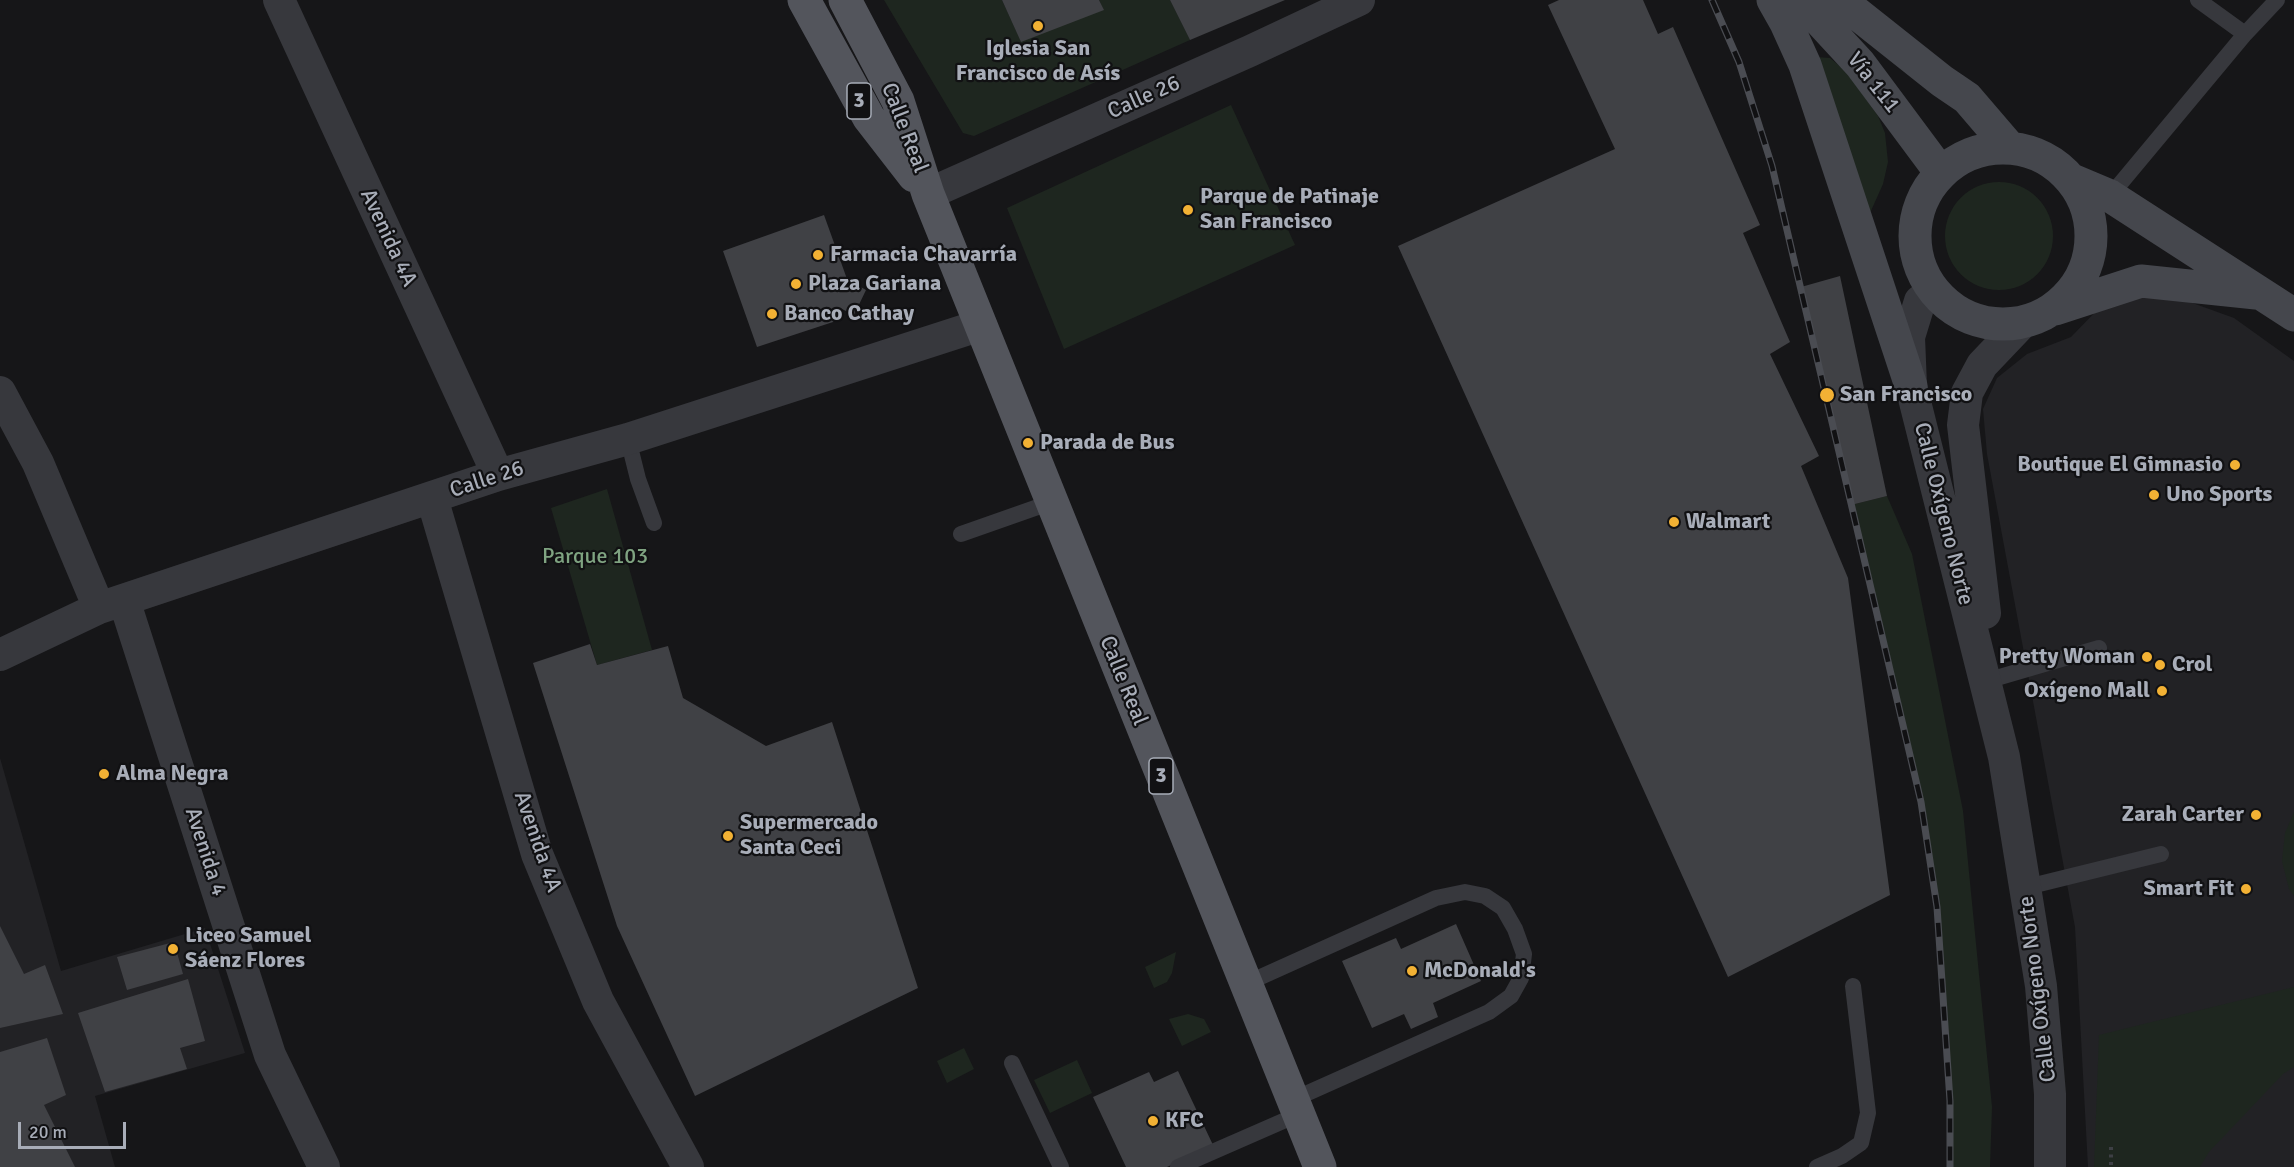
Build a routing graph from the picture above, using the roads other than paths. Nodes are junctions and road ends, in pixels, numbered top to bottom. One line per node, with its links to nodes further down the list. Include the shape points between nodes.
1 (279, 0): 25 (street, Avenida 4A)
2 (804, 0): 14 (main road, Calle Real / 3, via 869,118)
3 (845, 0): 14 (main road, Calle Real / 3, via 898,101)
4 (1359, 0): 14 (street, Calle 26)
5 (1773, 0): 22 (main road, via 1805,65)
6 (1797, 0): 12 (main road, Vía 111, via 1860,64)
7 (1840, 0): 11 (main road, Vía 111, via 1967,98)
8 (2198, 0): 10 (lane)
9 (2277, 0): 10 (lane)
10 (2245, 34): 15 (lane)
11 (2009, 147): 12 (main road, via 1984,149 1961,158); 13 (main road, via 2050,161)
12 (1941, 173): 16 (main road, via 1916,218 1915,244 1921,269)
13 (2072, 180): 15 (main road); 18 (main road, via 2089,215 2092,234 2088,264 2075,289)
14 (928, 194): 21 (main road, Calle Real / 3)
15 (2110, 196): 17 (main road)
16 (1934, 291): 20 (main road, via 1965,316 1993,324); 22 (street, Calle Oxígeno Norte, via 1920,301 1909,337)
17 (2261, 294): 18 (main road, via 2141,281); 19 (main road)
18 (2054, 310): 20 (main road)
19 (2294, 315)
20 (2022, 323): 33 (street, Calle Oxígeno Norte, via 1982,365 1967,393 1963,425)
21 (981, 325): 24 (street, Calle 26); 27 (main road, Calle Real / 3)
22 (1911, 386): 34 (street, Calle Oxígeno Norte)
23 (0, 392): 30 (street, Avenida 4)
24 (628, 439): 25 (street, Calle 26); 28 (lane)
25 (498, 475): 26 (street, Calle 26)
26 (432, 498): 30 (street, Calle 26); 42 (street, Avenida 4A, via 537,854 598,1001)
27 (1052, 502): 29 (lane); 37 (main road, Calle Real / 3)
28 (654, 523)
29 (961, 534)
30 (112, 604): 32 (street, Calle 26); 41 (street, Avenida 4, via 270,1055)
31 (2099, 648): 33 (lane)
32 (0, 655)
33 (1992, 679): 34 (street, Calle Oxígeno Norte)
34 (2000, 742): 36 (street, Calle Oxígeno Norte)
35 (2161, 854): 36 (lane)
36 (2027, 887): 47 (street, Calle Oxígeno Norte, via 2048,1061)
37 (1245, 984): 40 (main road, Calle Real / 3); 40 (lane, via 1436,898 1465,892 1485,896 1503,908 1515,929 1524,954 1521,978 1511,996 1489,1012)
38 (1853, 986): 46 (lane, via 1868,1113 1861,1143)
39 (1012, 1063): 43 (lane)
40 (1295, 1107): 44 (lane); 45 (main road, Calle Real / 3)
41 (324, 1167)
42 (687, 1167)
43 (1061, 1167)
44 (1178, 1167)
45 (1320, 1167)
46 (1817, 1167)
47 (2050, 1167)

